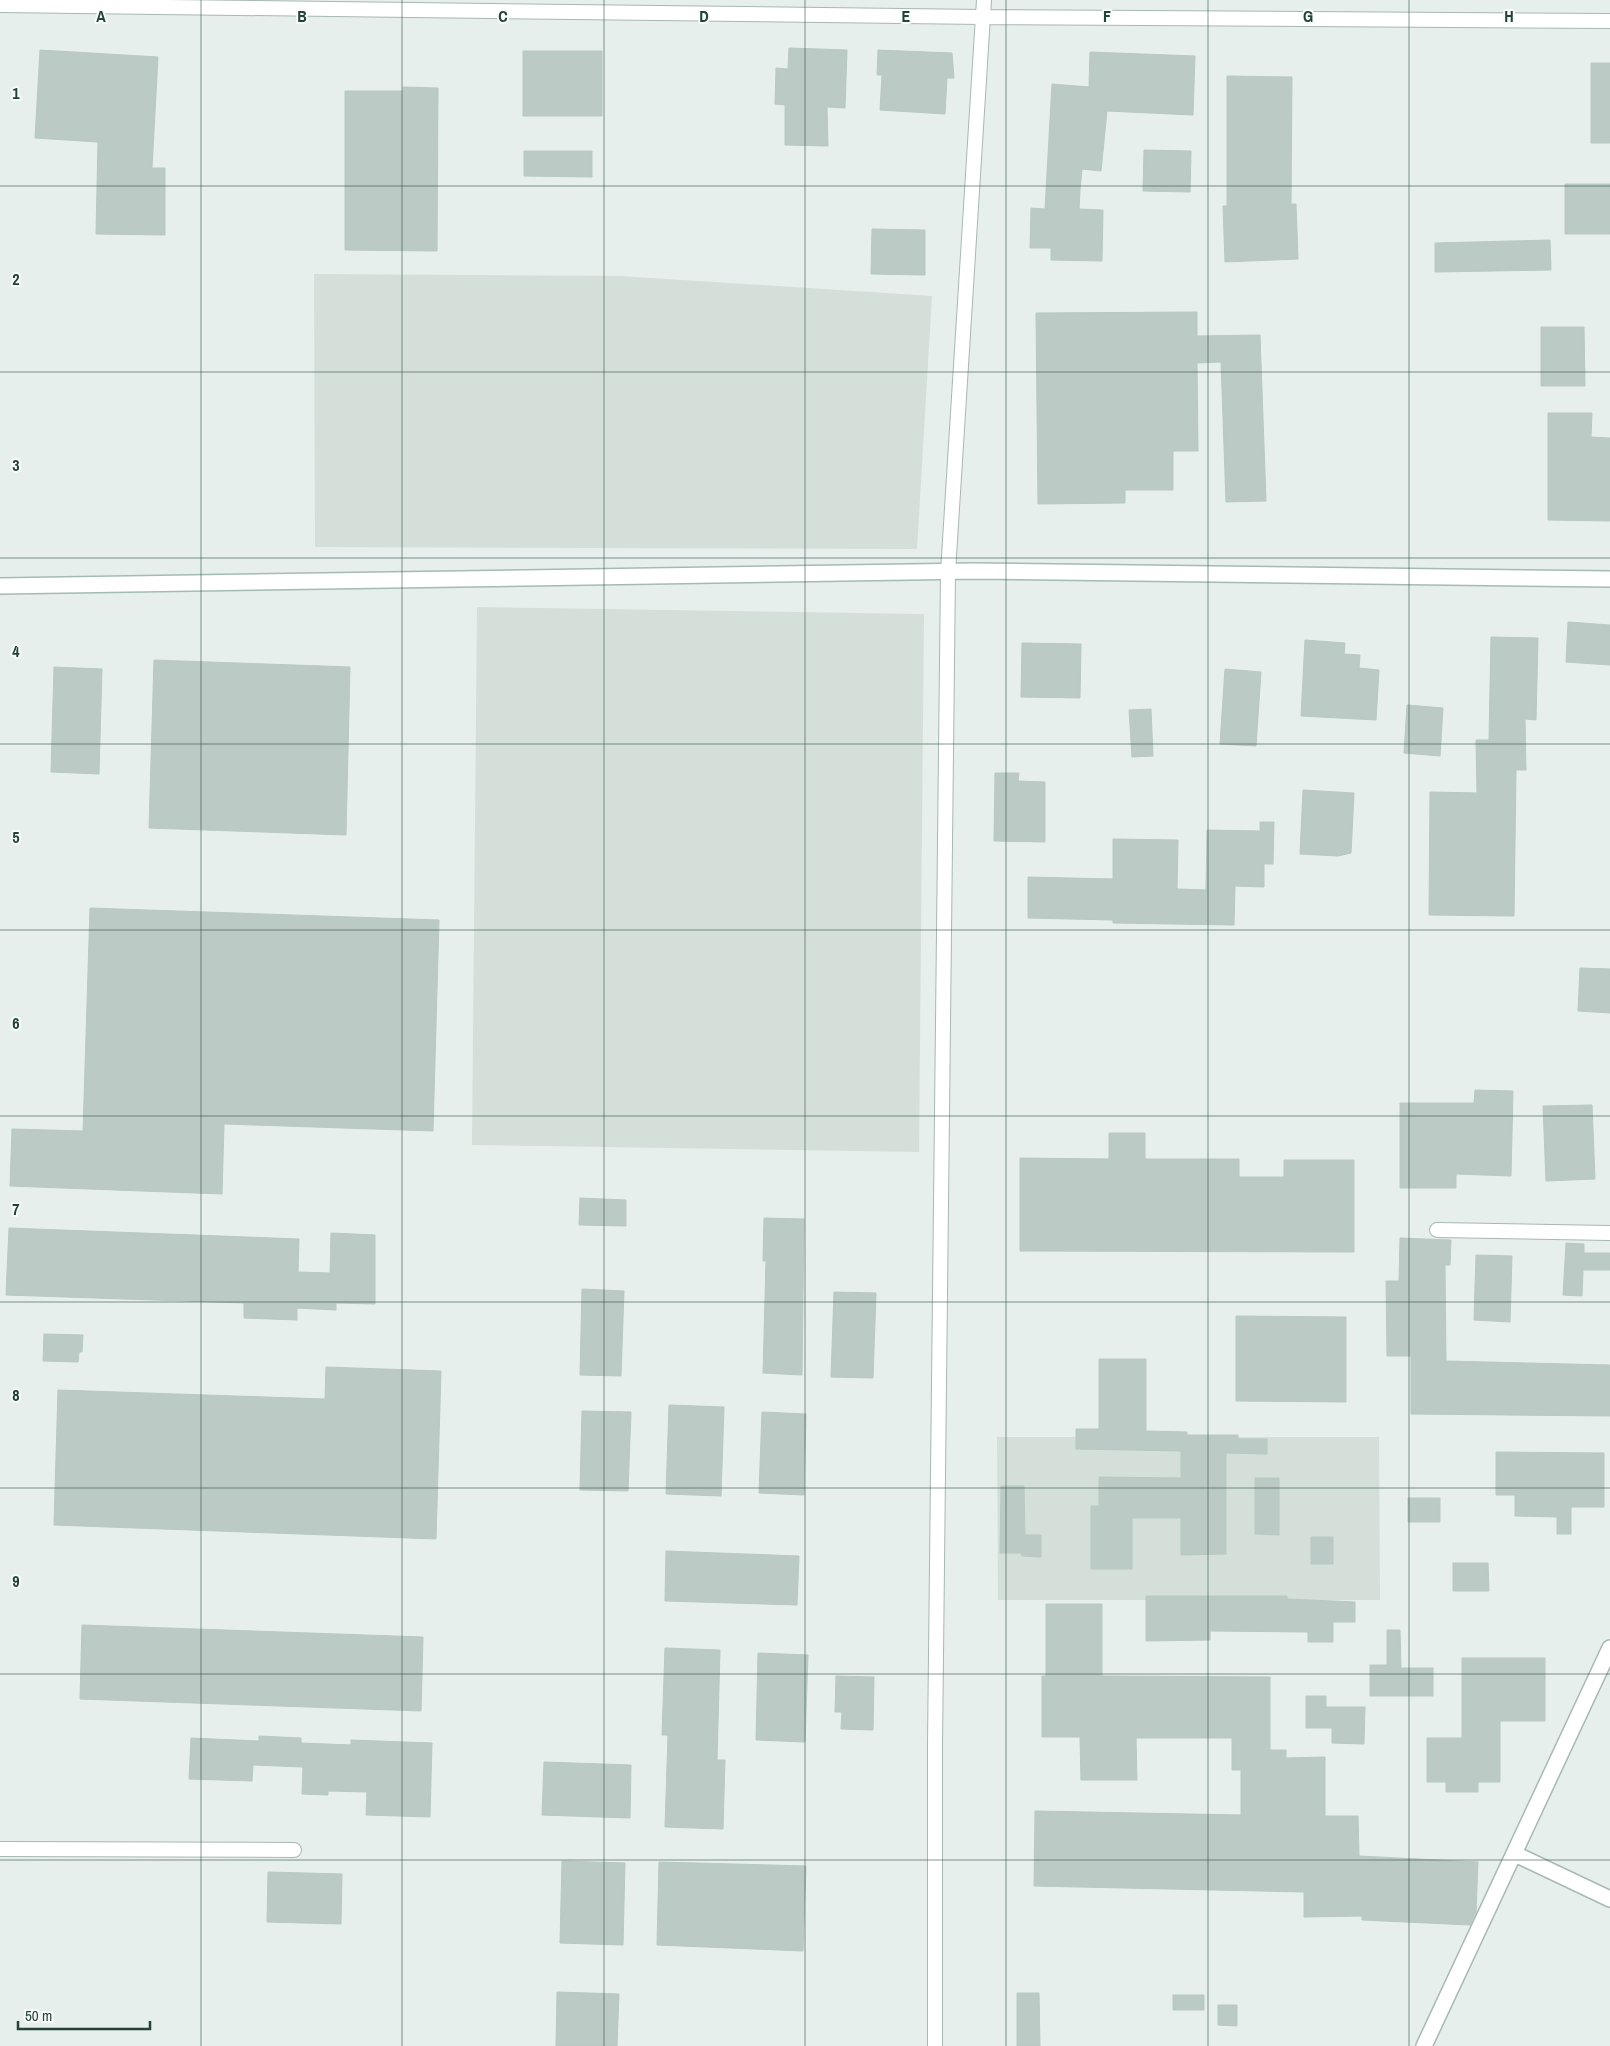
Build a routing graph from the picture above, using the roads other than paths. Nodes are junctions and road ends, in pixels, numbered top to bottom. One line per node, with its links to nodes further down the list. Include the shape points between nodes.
1 (984, 0): 3 (street)
2 (0, 5): 3 (street)
3 (983, 17): 4 (street); 5 (street)
4 (1610, 21)
5 (948, 572): 6 (main road); 7 (main road); 15 (street, via 935,1745)
6 (1610, 579)
7 (0, 586)
8 (1437, 1230): 9 (street)
9 (1610, 1233)
10 (1610, 1648): 13 (main road)
11 (0, 1849): 12 (street)
12 (294, 1850)
13 (1515, 1854): 14 (main road); 16 (main road)
14 (1610, 1899)
15 (935, 2046)
16 (1424, 2046)

